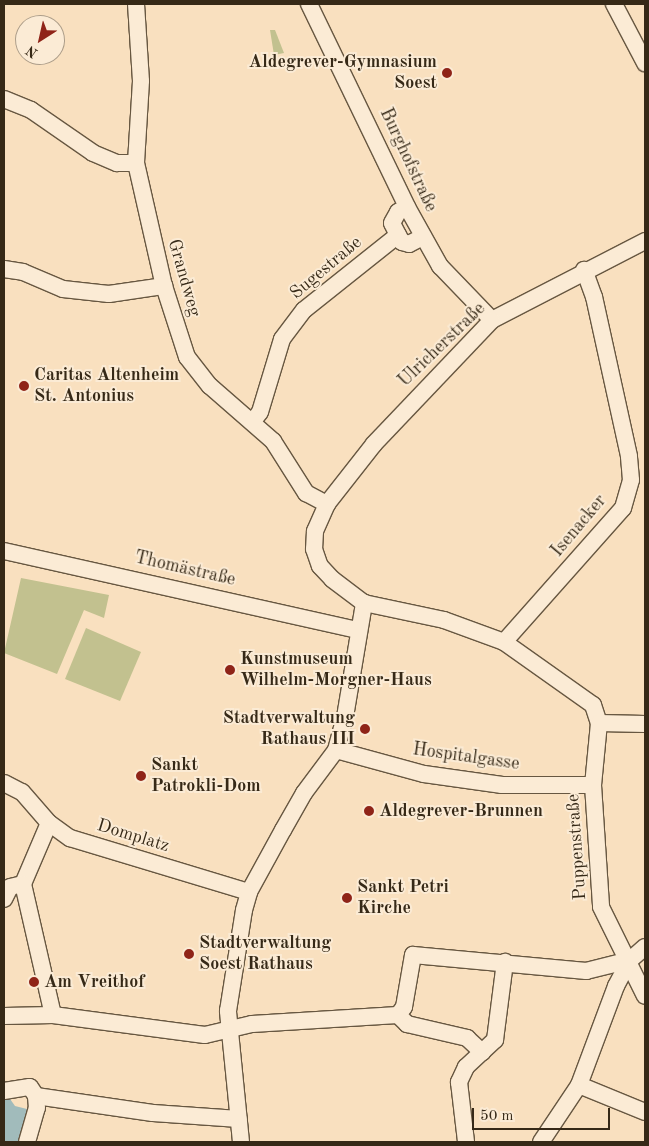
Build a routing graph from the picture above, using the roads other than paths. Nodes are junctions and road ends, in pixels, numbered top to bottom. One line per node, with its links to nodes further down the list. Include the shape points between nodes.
1 (136, 4): 6 (street, Grandweg, via 141,81)
2 (309, 4): 7 (street, Burghofstraße)
3 (614, 4): 4 (street)
4 (645, 63)
5 (4, 99): 6 (street, via 31,110 93,153 117,163)
6 (136, 163): 13 (street, Grandweg)
7 (407, 207): 8 (street, via 398,212 392,223); 9 (street, Burghofstraße)
8 (398, 235): 9 (street, via 402,242 409,244); 15 (street, Sugestraße, via 304,310 282,339 260,412)
9 (423, 237): 14 (street, Burghofstraße, via 440,266)
10 (645, 241): 12 (street, Ulricherstraße)
11 (4, 269): 13 (street, via 23,272 63,290 109,294)
12 (584, 270): 14 (street, Ulricherstraße); 20 (street, Isenacker, via 594,297 629,456 631,480 623,508)
13 (164, 286): 15 (street, Grandweg, via 188,357 197,372)
14 (492, 320): 16 (street, Ulricherstraße, via 374,444)
15 (253, 421): 16 (street, Grandweg, via 273,441 306,493)
16 (327, 504): 18 (street, Ulricherstraße, via 315,531 314,549 320,566)
17 (4, 551): 19 (street, Thomästraße)
18 (364, 602): 19 (street); 20 (street, via 444,620)
19 (357, 630): 23 (street, via 355,666)
20 (504, 642): 21 (street, via 594,705)
21 (599, 723): 22 (street); 25 (street, Puppenstraße)
22 (645, 724)
23 (336, 750): 25 (street, Hospitalgasse, via 424,774 502,785); 28 (street, via 304,793)
24 (4, 783): 26 (street, Domplatz, via 22,792)
25 (593, 785): 31 (street, Puppenstraße, via 601,908)
26 (50, 824): 27 (street); 28 (street, Domplatz, via 70,838)
27 (23, 884): 29 (street, via 10,887); 34 (street)
28 (249, 892): 37 (street, via 228,1011)
29 (4, 899)
30 (645, 947): 31 (street)
31 (630, 960): 32 (street, via 586,971); 33 (street, Puppenstraße); 39 (street, via 607,1005)
32 (505, 962): 35 (street, via 413,955 404,1007); 38 (street, via 495,1040)
33 (645, 996)
34 (53, 1014): 36 (street); 37 (street, via 206,1035)
35 (398, 1015): 37 (street); 38 (street, via 407,1024 467,1038)
36 (4, 1016)
37 (230, 1028): 43 (street)
38 (482, 1052): 46 (street, via 466,1067 459,1082)
39 (579, 1085): 42 (street); 47 (street)
40 (4, 1091): 41 (street, via 30,1087)
41 (36, 1096): 43 (street, via 153,1113); 44 (street, via 36,1108)
42 (645, 1112)
43 (239, 1119): 45 (street)
44 (26, 1142)
45 (242, 1142)
46 (466, 1142)
47 (541, 1142)

